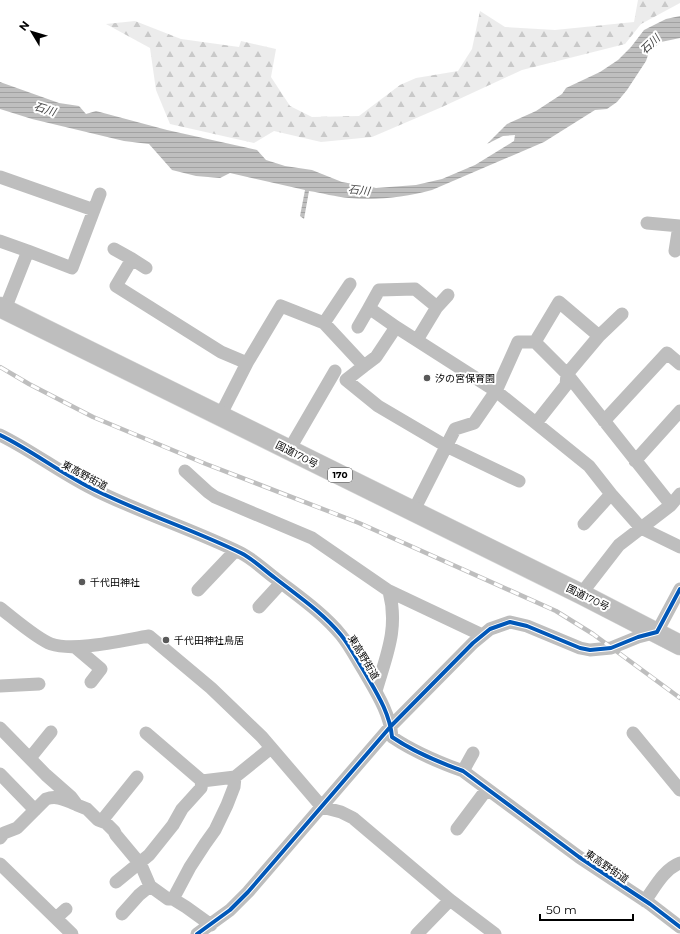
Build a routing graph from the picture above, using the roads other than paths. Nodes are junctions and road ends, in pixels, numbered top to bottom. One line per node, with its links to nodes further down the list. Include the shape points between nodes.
1 (0, 177): 3 (street)
2 (100, 194): 3 (street)
3 (94, 210): 8 (street, via 72,268)
4 (647, 223): 5 (street)
5 (680, 226): 9 (street)
6 (0, 241): 8 (street)
7 (114, 249): 10 (street)
8 (28, 251): 15 (street)
9 (676, 251)
10 (132, 259): 11 (street); 24 (street, via 116,286 221,352)
11 (146, 268)
12 (350, 284): 18 (street)
13 (448, 295): 14 (street)
14 (437, 307): 16 (street, via 415,289 379,290); 22 (street)
15 (3, 308): 31 (highway, 国道170号 / 170)
16 (369, 308): 19 (street); 20 (street)
17 (622, 314): 21 (street)
18 (324, 323): 24 (street, via 281,306); 26 (street)
19 (358, 327)
20 (396, 327): 22 (street); 26 (street, via 376,357)
21 (599, 336): 23 (street, via 559,302); 28 (street)
22 (417, 340): 29 (street)
23 (535, 342): 28 (street); 29 (street, via 518,342)
24 (247, 364): 31 (street)
25 (680, 364): 32 (street, via 667,353)
26 (364, 366): 35 (street, via 346,380 378,406)
27 (335, 371): 36 (street)
28 (566, 374): 32 (street); 33 (street, via 566,385)
29 (496, 391): 33 (street); 35 (street, via 474,423 455,429)
30 (680, 411): 37 (street)
31 (220, 416): 36 (highway, 国道170号 / 170)
32 (604, 421): 37 (street)
33 (536, 423): 40 (street, via 589,466)
34 (0, 435): 47 (street, 東高野街道, via 96,491)
35 (446, 446): 39 (street); 43 (street)
36 (289, 450): 43 (highway, 国道170号 / 170)
37 (635, 460): 42 (street)
38 (185, 471): 51 (street, via 215,497 312,538)
39 (519, 481)
40 (610, 494): 44 (street); 45 (street)
41 (680, 494): 42 (street)
42 (671, 505): 45 (street)
43 (413, 512): 52 (highway, 国道170号 / 170)
44 (584, 524)
45 (641, 528): 46 (street); 52 (street, via 619,545)
46 (680, 547)
47 (234, 551): 48 (street, 東高野街道, via 257,564); 50 (street)
48 (281, 583): 53 (street); 62 (street, 東高野街道, via 328,621 342,636)
49 (680, 589): 55 (street)
50 (198, 590)
51 (389, 592): 56 (street); 62 (street, via 393,617 392,638)
52 (581, 594): 55 (highway, 国道170号 / 170)
53 (259, 607)
54 (0, 608): 58 (street, via 50,644)
55 (657, 632): 56 (street, via 611,648 590,650 510,622 490,629); 57 (highway, 国道170号 / 170)
56 (482, 635): 64 (street)
57 (680, 644)
58 (75, 647): 59 (street, via 101,669); 69 (street, via 149,636 211,688)
59 (91, 682)
60 (39, 684): 61 (street)
61 (0, 686): 63 (street)
62 (376, 691): 64 (street, 東高野街道)
63 (0, 698)
64 (391, 726): 72 (street, 東高野街道, via 392,737 406,747); 80 (street)
65 (0, 728): 71 (street)
66 (51, 732): 71 (street)
67 (146, 733): 76 (street)
68 (633, 733): 78 (street)
69 (271, 748): 75 (street); 80 (street)
70 (473, 753): 72 (street)
71 (30, 758): 79 (street, via 72,797)
72 (463, 771): 77 (street, 東高野街道)
73 (0, 774): 81 (street)
74 (137, 776): 82 (street, via 104,818)
75 (235, 777): 76 (street); 90 (street, via 234,787 215,830 190,867)
76 (202, 781): 85 (street, via 201,788)
77 (487, 789): 83 (street); 92 (street, 東高野街道, via 579,857)
78 (680, 790)
79 (77, 805): 81 (street, via 53,797 46,799); 82 (street)
80 (322, 807): 91 (street, via 353,818); 97 (street, via 248,892)
81 (35, 810): 84 (street, via 17,828 4,833)
82 (104, 822): 85 (street)
83 (457, 829)
84 (0, 838)
85 (140, 863): 88 (street); 89 (street)
86 (680, 863): 92 (street, via 663,875)
87 (0, 864): 95 (street)
88 (116, 882)
89 (150, 886): 90 (street, via 168,899); 94 (street)
90 (173, 899): 97 (street, via 186,907)
91 (450, 900): 99 (street); 100 (street)
92 (645, 901): 96 (street, 東高野街道)
93 (66, 908): 95 (street)
94 (122, 914)
95 (56, 918): 98 (street)
96 (678, 922)
97 (208, 930)
98 (72, 934)
99 (417, 934)
100 (495, 934)

